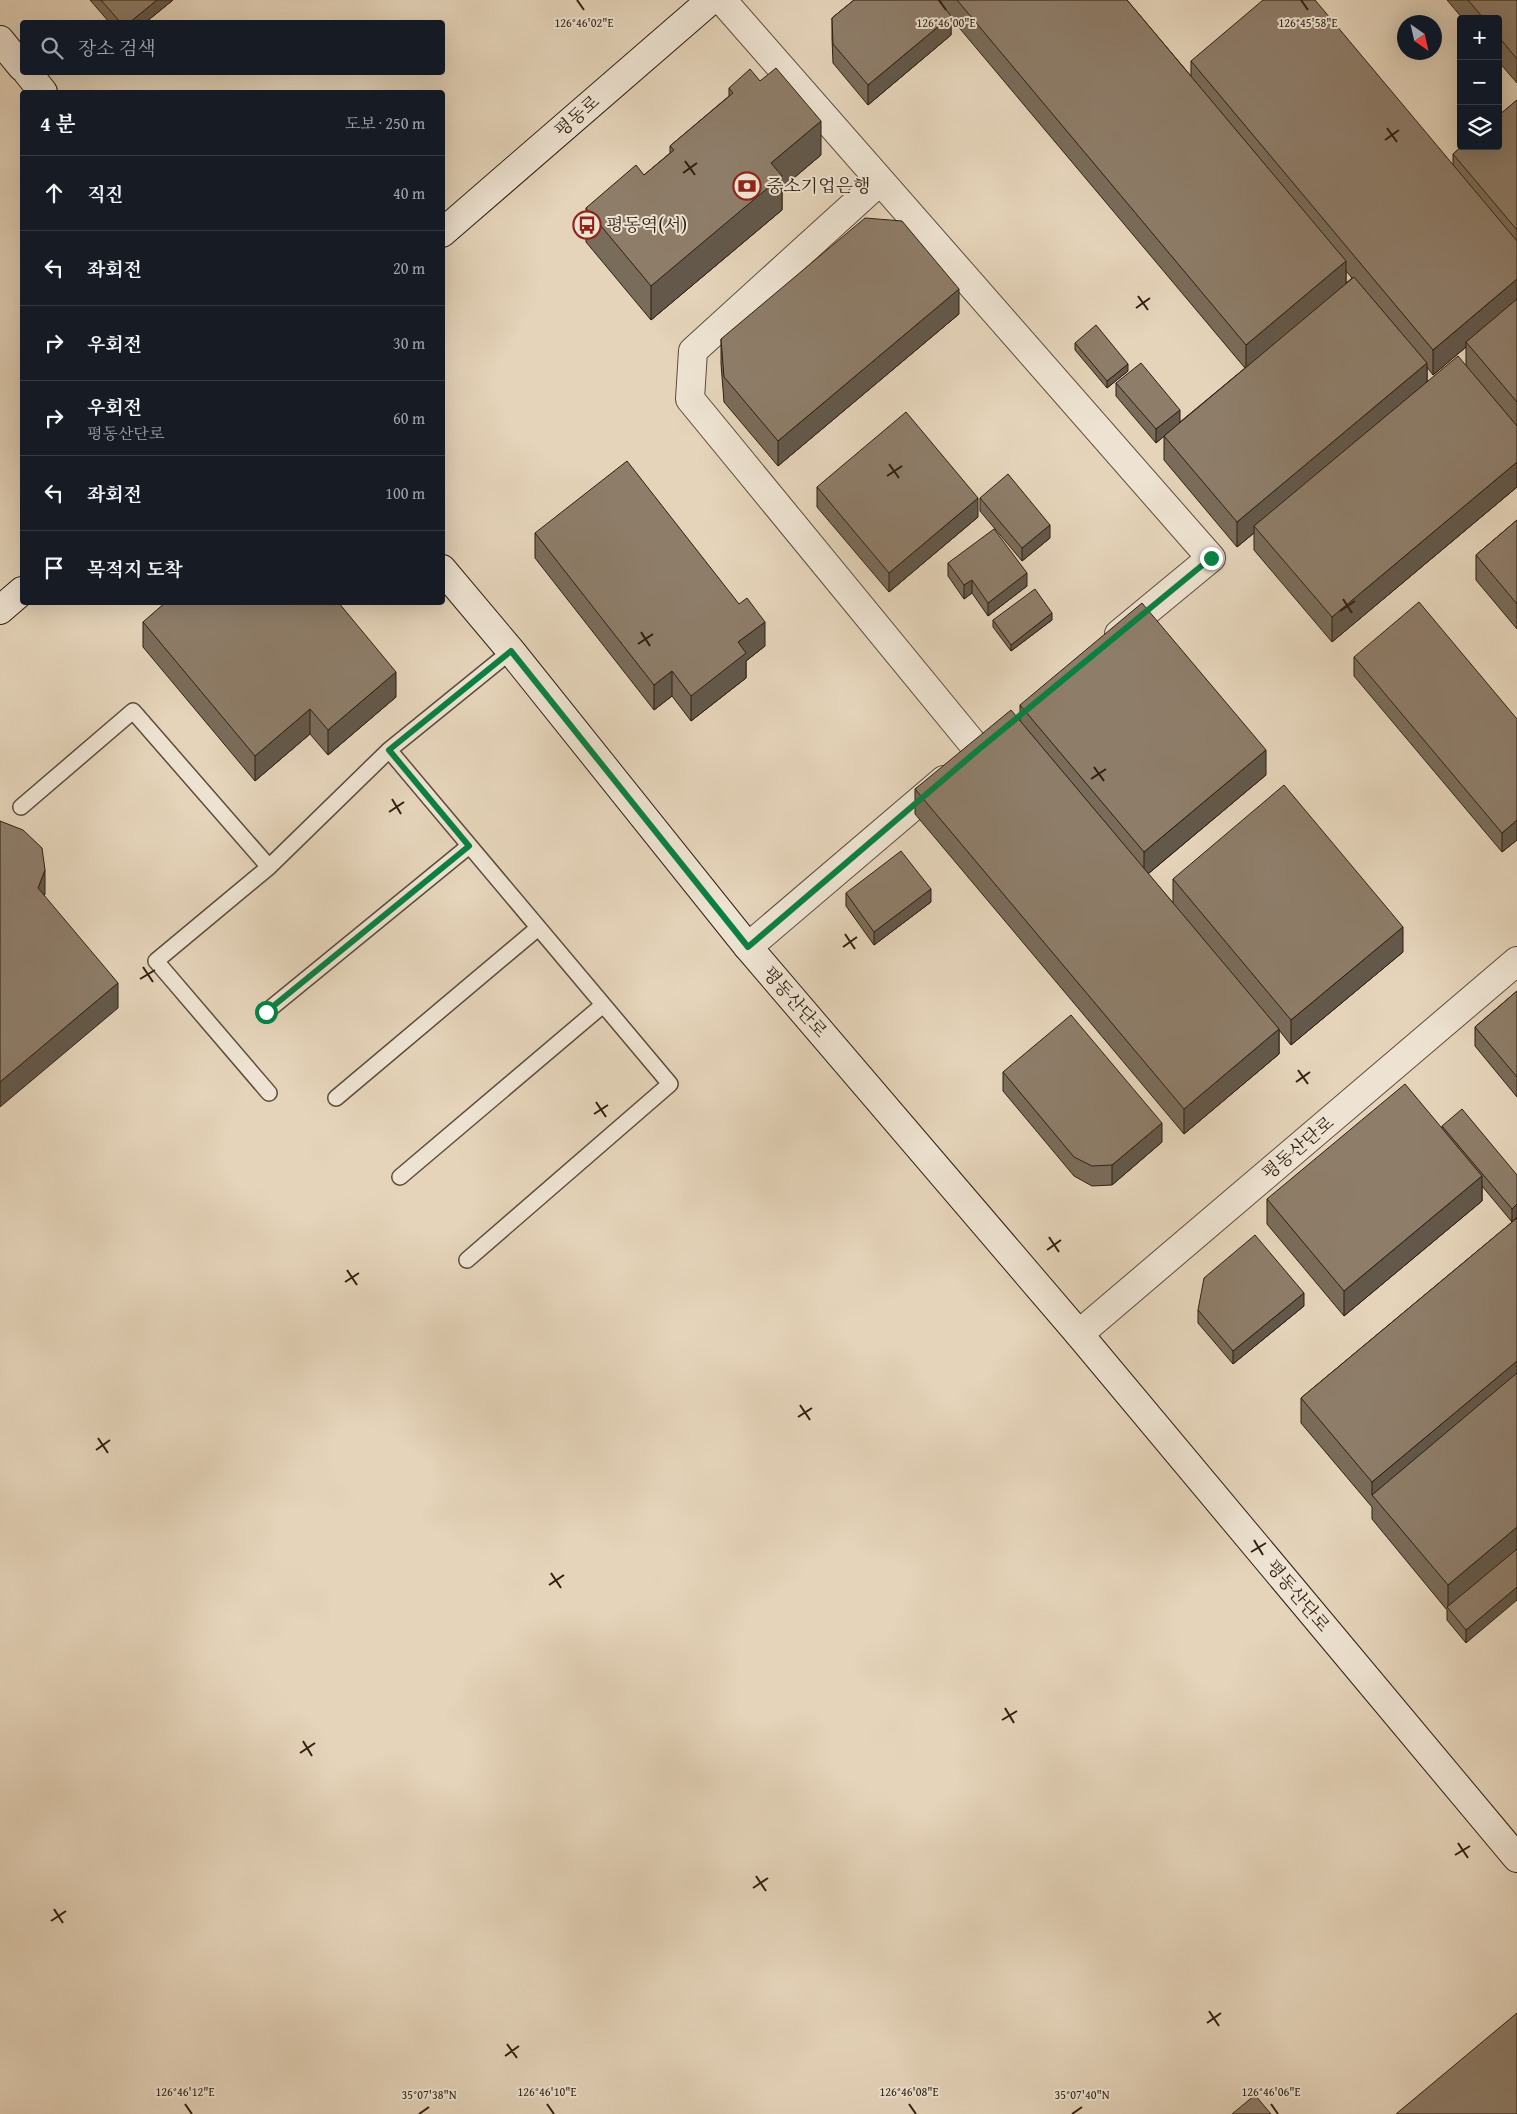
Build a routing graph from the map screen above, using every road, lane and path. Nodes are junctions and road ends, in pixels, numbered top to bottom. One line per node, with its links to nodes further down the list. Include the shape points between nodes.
1 (711, 0): 8 (street, 평동로)
2 (722, 0): 7 (street)
3 (0, 40): 4 (street)
4 (20, 65)
5 (29, 75): 6 (street)
6 (41, 90)
7 (879, 182): 13 (street, via 1211,558); 16 (street, via 693,351 690,399)
8 (445, 230)
9 (445, 573): 12 (street, 평동산단로)
10 (20, 592): 11 (street)
11 (0, 610)
12 (511, 651): 15 (lane); 21 (street, 평동산단로)
13 (1098, 651)
14 (1001, 732): 16 (street)
15 (389, 750): 18 (lane); 19 (lane)
16 (978, 750): 21 (street)
17 (21, 807): 19 (lane, via 133,711)
18 (469, 846): 20 (lane); 24 (lane)
19 (269, 867): 25 (lane, via 156,961)
20 (538, 928): 23 (lane); 26 (lane)
21 (748, 947): 29 (street, 평동산단로)
22 (1517, 961): 29 (street, 평동산단로)
23 (603, 1005): 27 (lane); 28 (lane, via 670,1084)
24 (266, 1012)
25 (269, 1093)
26 (336, 1098)
27 (400, 1177)
28 (467, 1260)
29 (1079, 1334): 30 (street, 평동산단로)
30 (1517, 1858)

